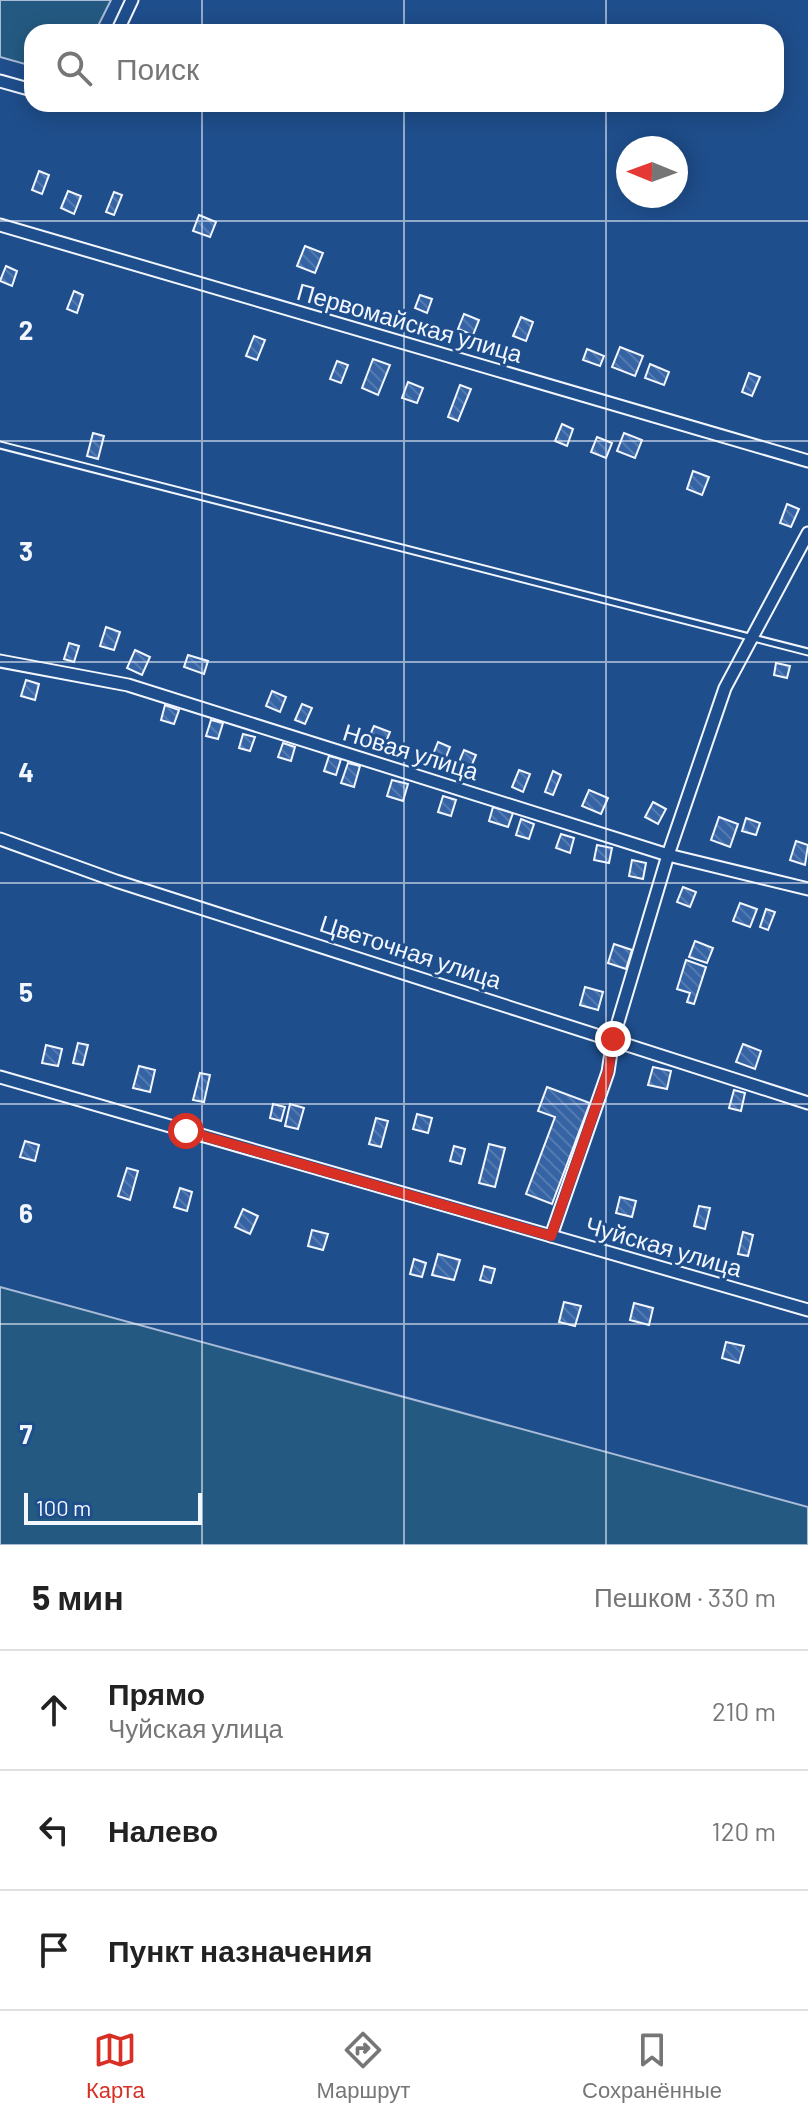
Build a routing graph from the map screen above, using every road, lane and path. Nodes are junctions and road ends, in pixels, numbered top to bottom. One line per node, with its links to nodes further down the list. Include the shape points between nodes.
1 (132, 0): 2 (street)
2 (121, 24)
3 (0, 81): 4 (street)
4 (24, 88)
5 (0, 225): 7 (street, Первомайская улица)
6 (0, 445): 9 (lane)
7 (808, 461)
8 (808, 533): 9 (street)
9 (754, 636): 10 (lane); 13 (street, via 725,688)
10 (808, 652)
11 (0, 661): 13 (street, Новая улица, via 128,685)
12 (0, 839): 15 (street, Цветочная улица)
13 (668, 855): 14 (street, Новая улица); 15 (street)
14 (808, 889)
15 (613, 1039): 17 (street, Цветочная улица); 18 (street, via 608,1072)
16 (0, 1077): 18 (street, Чуйская улица)
17 (808, 1103)
18 (551, 1236): 19 (street, Чуйская улица)
19 (808, 1310)

